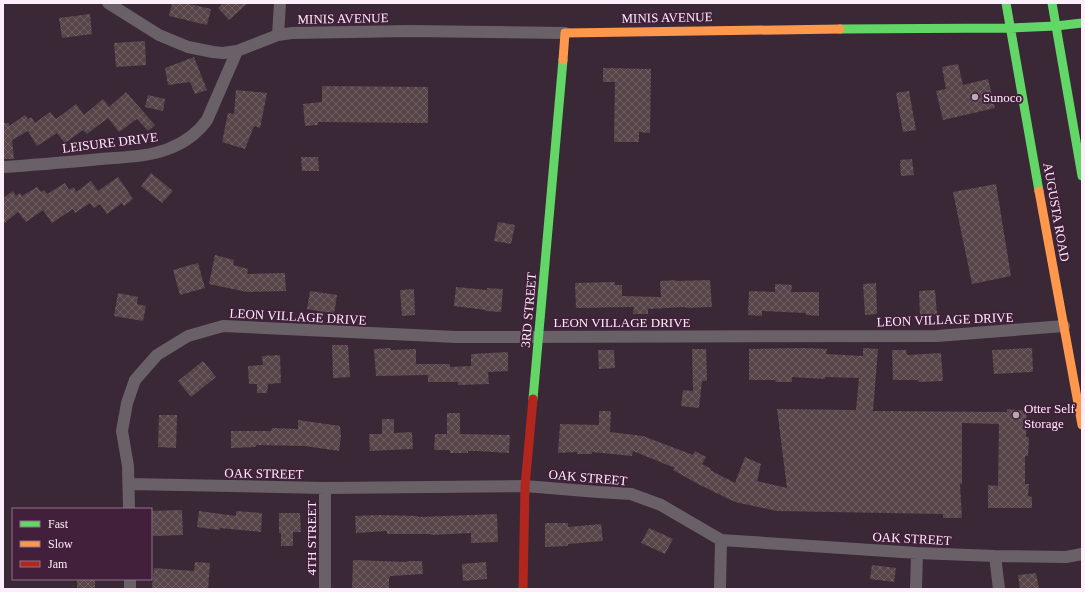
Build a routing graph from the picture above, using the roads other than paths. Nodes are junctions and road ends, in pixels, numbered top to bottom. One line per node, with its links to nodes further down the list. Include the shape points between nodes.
1 (108, 3): 10 (street, via 146,28 174,42 213,52)
2 (280, 3): 9 (street)
3 (1006, 3): 7 (main road, AUGUSTA ROAD)
4 (1052, 3): 6 (main road)
5 (1082, 24): 6 (main road, MINIS AVENUE)
6 (1056, 26): 7 (main road, MINIS AVENUE); 12 (main road)
7 (1010, 28): 8 (main road, MINIS AVENUE); 13 (main road, AUGUSTA ROAD)
8 (565, 33): 9 (street, MINIS AVENUE, via 411,31); 14 (main road, 3RD STREET)
9 (278, 35): 10 (street)
10 (237, 51): 11 (street, LEISURE DRIVE, via 207,120 194,135 178,145 144,155)
11 (3, 167)
12 (1082, 176)
13 (1064, 326): 14 (street, LEON VILLAGE DRIVE, via 937,336); 15 (main road, AUGUSTA ROAD)
14 (539, 336): 16 (street, LEON VILLAGE DRIVE, via 456,337 223,326 188,336 157,355 135,380 127,403 122,431); 17 (main road, 3RD STREET)
15 (1082, 425)
16 (129, 484): 18 (street, OAK STREET); 19 (street, LEON VILLAGE DRIVE)
17 (525, 486): 18 (street, OAK STREET); 20 (street, OAK STREET, via 631,494 661,505); 25 (main road, 3RD STREET)
18 (325, 488): 24 (street, 4TH STREET)
19 (129, 508)
20 (721, 540): 21 (street, OAK STREET); 26 (street)
21 (917, 553): 23 (street, OAK STREET); 27 (street)
22 (1082, 554): 23 (street, OAK STREET, via 1066,557)
23 (996, 556): 28 (street)
24 (325, 589)
25 (523, 589)
26 (720, 589)
27 (916, 589)
28 (999, 589)

